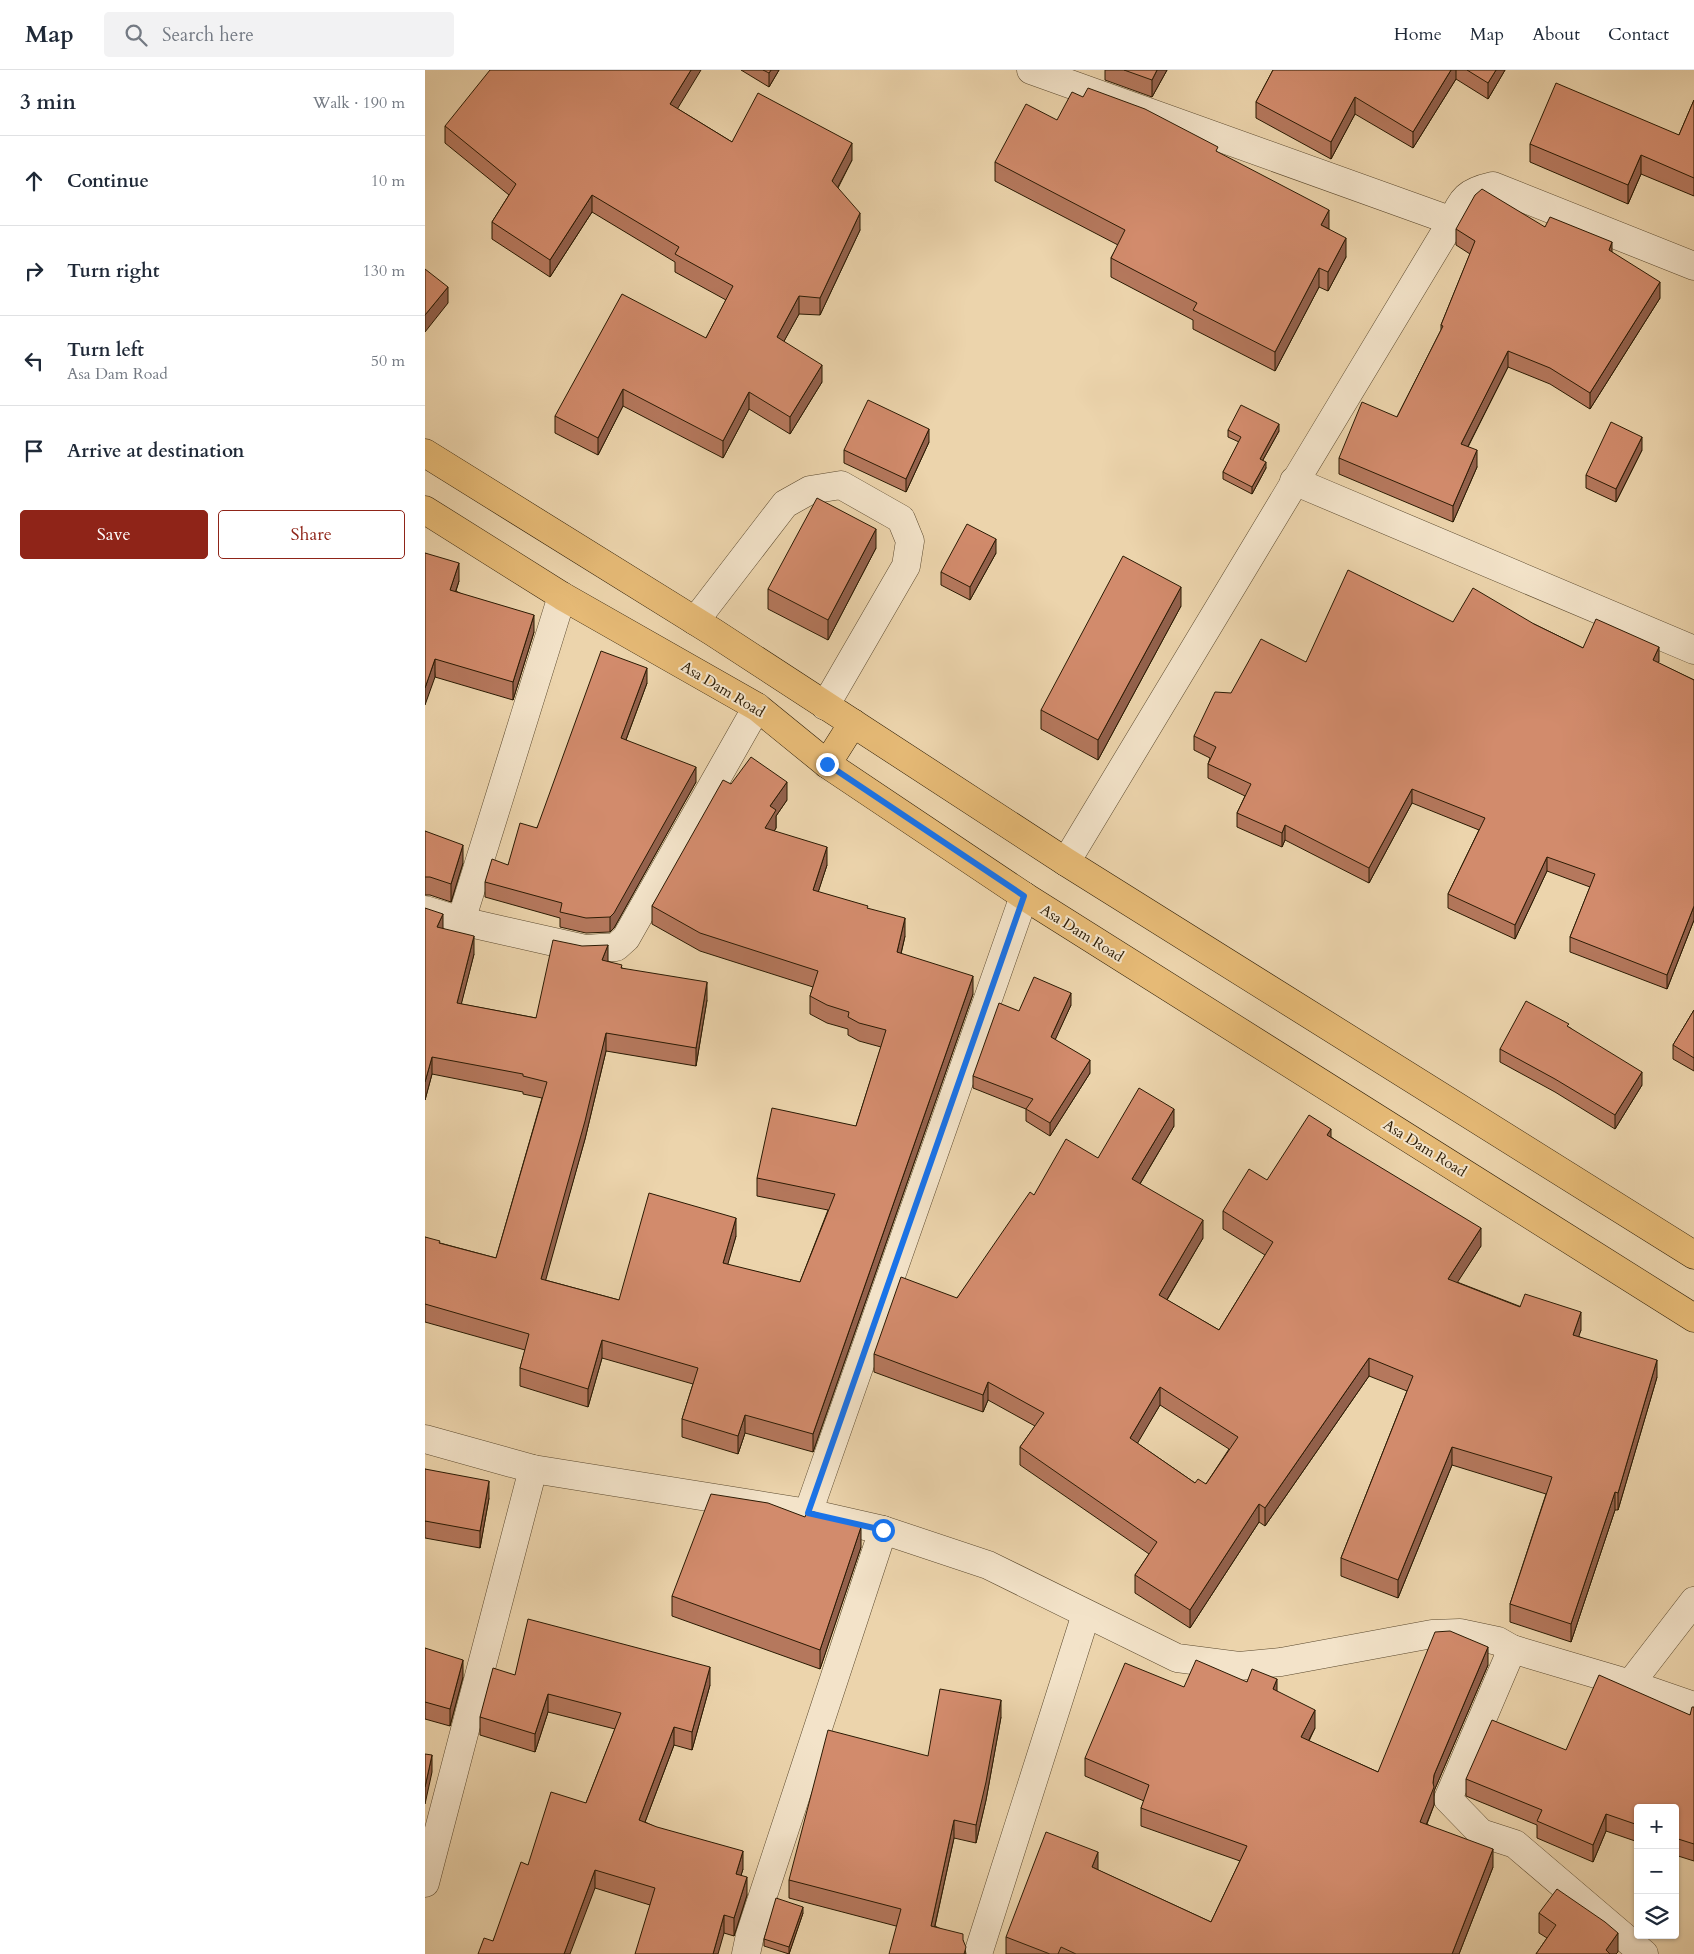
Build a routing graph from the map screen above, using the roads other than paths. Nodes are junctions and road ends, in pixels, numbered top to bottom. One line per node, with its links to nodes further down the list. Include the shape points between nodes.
1 (1031, 70): 2 (street)
2 (1452, 221): 3 (street, via 1462,200 1477,190 1493,186); 5 (street)
3 (1694, 266)
4 (425, 453): 8 (main road)
5 (1294, 481): 9 (street); 14 (street)
6 (425, 510): 7 (main road, Asa Dam Road)
7 (562, 596): 11 (main road, Asa Dam Road); 17 (street)
8 (695, 621): 10 (main road); 10 (street, via 785,504 810,490 841,485 901,519 910,541 907,566)
9 (1694, 650)
10 (825, 706): 12 (main road)
11 (757, 707): 13 (main road, Asa Dam Road); 17 (street, via 626,938 616,947 585,949)
12 (853, 723): 13 (main road); 14 (main road)
13 (827, 764): 15 (main road, Asa Dam Road)
14 (1066, 862): 18 (main road)
15 (1024, 896): 19 (main road, Asa Dam Road); 22 (street)
16 (425, 910): 17 (street)
17 (461, 921)
18 (1694, 1255)
19 (1694, 1318)
20 (425, 1439): 21 (street)
21 (533, 1469): 22 (street); 29 (street)
22 (808, 1513): 23 (street)
23 (883, 1530): 25 (street, via 988,1566); 30 (street)
24 (1694, 1601): 27 (street)
25 (1086, 1614): 26 (street, via 1177,1658 1239,1666 1281,1662 1432,1634 1459,1633 1498,1641); 31 (street)
26 (1512, 1649): 27 (street); 32 (street, via 1448,1799 1481,1833 1515,1844)
27 (1630, 1684): 28 (street)
28 (1694, 1706)
29 (425, 1883)
30 (745, 1954)
31 (978, 1954)
32 (1644, 1954)

